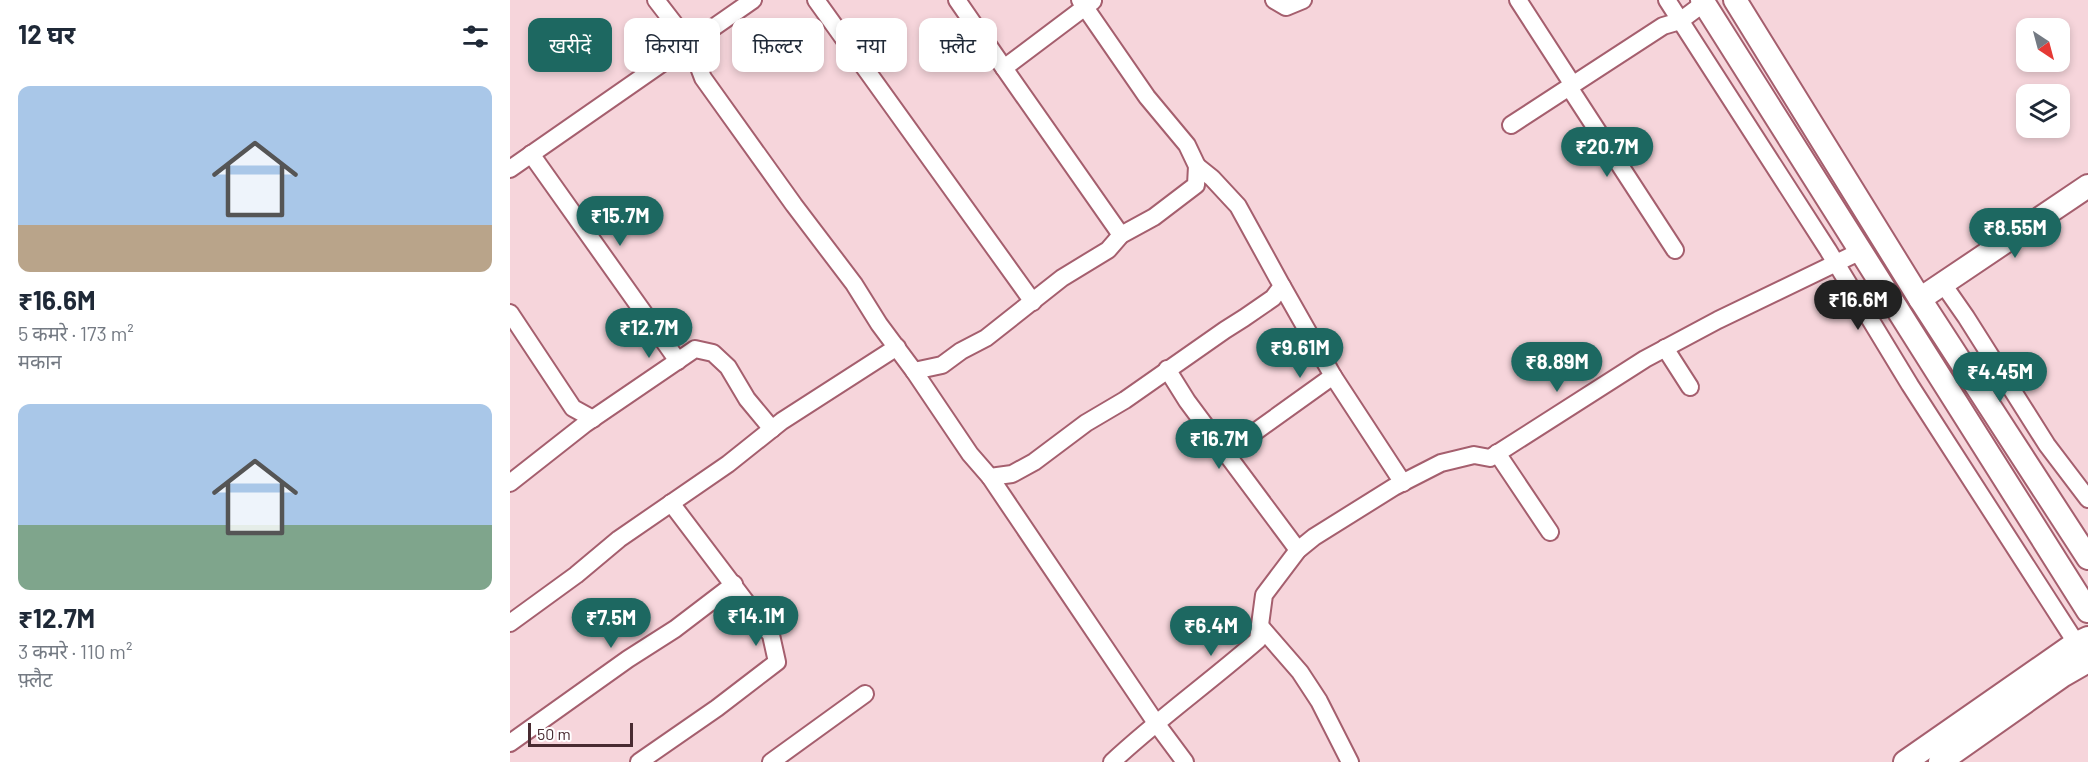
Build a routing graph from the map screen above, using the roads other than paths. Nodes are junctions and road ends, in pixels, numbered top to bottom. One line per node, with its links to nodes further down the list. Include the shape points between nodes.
1 (656, 0): 12 (street)
2 (753, 0): 14 (street)
3 (816, 0): 32 (street)
4 (957, 0): 15 (street)
5 (1274, 0): 6 (street, via 1286,7)
6 (1303, 0)
7 (1518, 0): 18 (street)
8 (1667, 0): 13 (street)
9 (1735, 0): 25 (street)
10 (1086, 2): 15 (street); 21 (street, via 1147,97 1187,145)
11 (1703, 2): 13 (street); 27 (street)
12 (670, 18)
13 (1680, 21): 18 (street, via 1663,26); 28 (street)
14 (720, 23)
15 (1004, 68): 24 (street)
16 (650, 72): 20 (street)
17 (701, 72): 34 (street)
18 (1571, 86): 19 (street); 26 (street)
19 (1511, 125)
20 (531, 154): 22 (street); 36 (street)
21 (1197, 166): 24 (street, via 1196,185 1154,217); 30 (street, via 1238,206)
22 (510, 169)
23 (2088, 186): 29 (street)
24 (1121, 235): 32 (street, via 1108,250 1062,278)
25 (1882, 238): 27 (street); 31 (street)
26 (1675, 250)
27 (1861, 252): 28 (street); 54 (street)
28 (1837, 264): 35 (street); 57 (street, via 1910,385)
29 (1943, 284): 31 (street); 48 (street, via 2047,445)
30 (1282, 286): 37 (street, via 1254,312); 39 (street)
31 (1920, 299): 52 (street)
32 (1033, 302): 38 (street, via 942,365)
33 (510, 313): 41 (street, via 573,408)
34 (897, 347): 38 (street); 42 (street)
35 (1665, 348): 40 (street); 44 (street)
36 (678, 361): 41 (street); 42 (street, via 695,349 713,352)
37 (1167, 369): 43 (street); 45 (street, via 1034,462 1012,474)
38 (914, 371): 45 (street)
39 (1333, 376): 43 (street); 47 (street)
40 (1690, 387)
41 (593, 419): 46 (street)
42 (772, 429): 49 (street)
43 (1227, 452): 51 (street)
44 (1497, 453): 47 (street, via 1490,458 1474,455 1441,463); 50 (street)
45 (990, 477): 59 (street)
46 (511, 481)
47 (1403, 483): 51 (street)
48 (2088, 500)
49 (671, 503): 53 (street); 55 (street)
50 (1550, 532)
51 (1298, 550): 56 (street, via 1264,595)
52 (2088, 558)
53 (734, 584): 60 (street); 61 (street, via 771,635 777,662)
54 (2088, 611)
55 (510, 623)
56 (1260, 626): 59 (street, via 1258,640); 65 (street, via 1300,672)
57 (2086, 653): 66 (street); 67 (street, via 2062,676)
58 (865, 694): 62 (street)
59 (1156, 723): 63 (street); 64 (street)
60 (510, 743)
61 (639, 762)
62 (771, 762)
63 (1112, 762)
64 (1185, 762)
65 (1350, 762)
66 (1905, 762)
67 (1940, 762)

